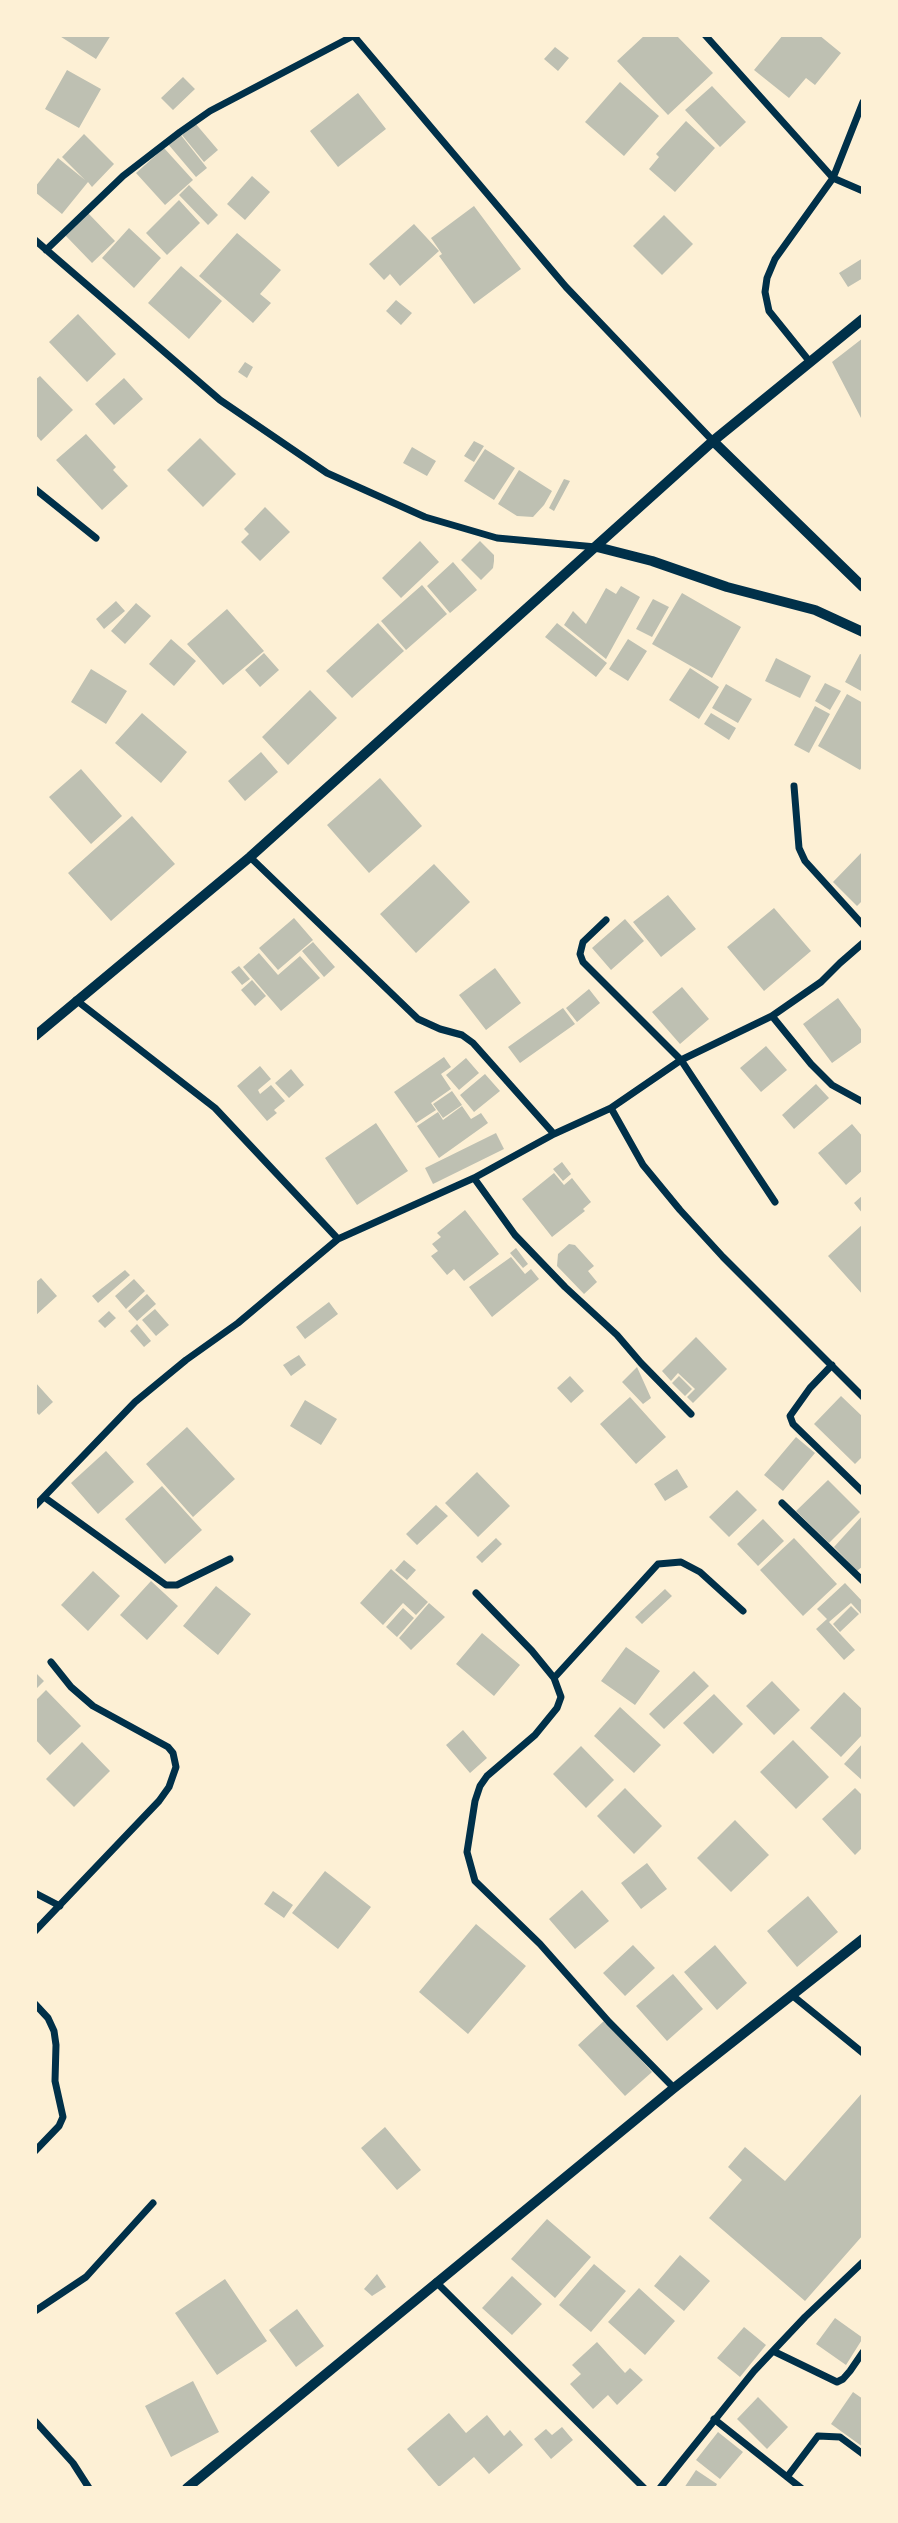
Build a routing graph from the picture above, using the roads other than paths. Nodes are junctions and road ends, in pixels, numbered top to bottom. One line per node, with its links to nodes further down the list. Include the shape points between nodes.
1 (353, 35): 7 (street, via 210,111 180,132 123,176); 10 (street, via 566,288)
2 (705, 35): 4 (street)
3 (863, 102): 4 (street)
4 (833, 178): 5 (street); 9 (street, via 775,259 765,292 769,311)
5 (863, 191)
6 (35, 240): 7 (street)
7 (46, 250): 13 (street, via 220,400 327,472 425,517 497,538)
8 (863, 319): 9 (street)
9 (810, 362): 10 (street)
10 (713, 441): 13 (street); 14 (street)
11 (35, 489): 12 (street)
12 (96, 538)
13 (597, 547): 15 (street, via 815,610); 17 (street)
14 (863, 587)
15 (863, 632)
16 (794, 786): 19 (street, via 799,848 805,861)
17 (250, 857): 21 (street); 27 (street, via 418,1019 473,1043)
18 (606, 919): 24 (street, via 583,942 583,962)
19 (863, 925)
20 (863, 943): 22 (street, via 821,982)
21 (76, 1000): 23 (street); 30 (street, via 215,1108)
22 (772, 1016): 24 (street); 25 (street, via 832,1085)
23 (35, 1036)
24 (681, 1060): 26 (street); 29 (street)
25 (863, 1102)
26 (611, 1108): 27 (street); 31 (street, via 662,1189)
27 (554, 1134): 28 (street)
28 (474, 1178): 30 (street); 33 (street, via 515,1235)
29 (775, 1202)
30 (338, 1239): 35 (street, via 135,1402)
31 (832, 1365): 32 (street); 34 (street, via 790,1416)
32 (863, 1397)
33 (691, 1414)
34 (863, 1492)
35 (44, 1497): 37 (street); 38 (street, via 166,1586)
36 (782, 1503): 39 (street)
37 (35, 1506)
38 (230, 1559)
39 (863, 1581)
40 (476, 1593): 43 (street)
41 (743, 1611): 43 (street, via 681,1562 658,1564)
42 (51, 1662): 45 (street, via 93,1706 168,1747 176,1767 159,1801)
43 (554, 1678): 51 (street, via 561,1697 557,1708 480,1786 469,1832 470,1869 475,1881)
44 (35, 1893): 45 (street)
45 (60, 1906): 46 (street)
46 (35, 1931)
47 (863, 1939): 48 (street)
48 (793, 1996): 50 (street); 51 (street)
49 (35, 2004): 52 (street, via 54,2031 55,2081 63,2117)
50 (863, 2053)
51 (674, 2088): 55 (street)
52 (35, 2151)
53 (153, 2203): 56 (street, via 86,2277)
54 (863, 2262): 57 (street)
55 (436, 2282): 64 (street); 65 (street)
56 (35, 2311)
57 (773, 2351): 58 (street, via 837,2382); 59 (street)
58 (863, 2352)
59 (713, 2419): 62 (street); 66 (street)
60 (35, 2421): 63 (street)
61 (863, 2454): 62 (street, via 839,2437 818,2436)
62 (787, 2477): 67 (street)
63 (89, 2488)
64 (187, 2488)
65 (644, 2488)
66 (660, 2488)
67 (802, 2488)

